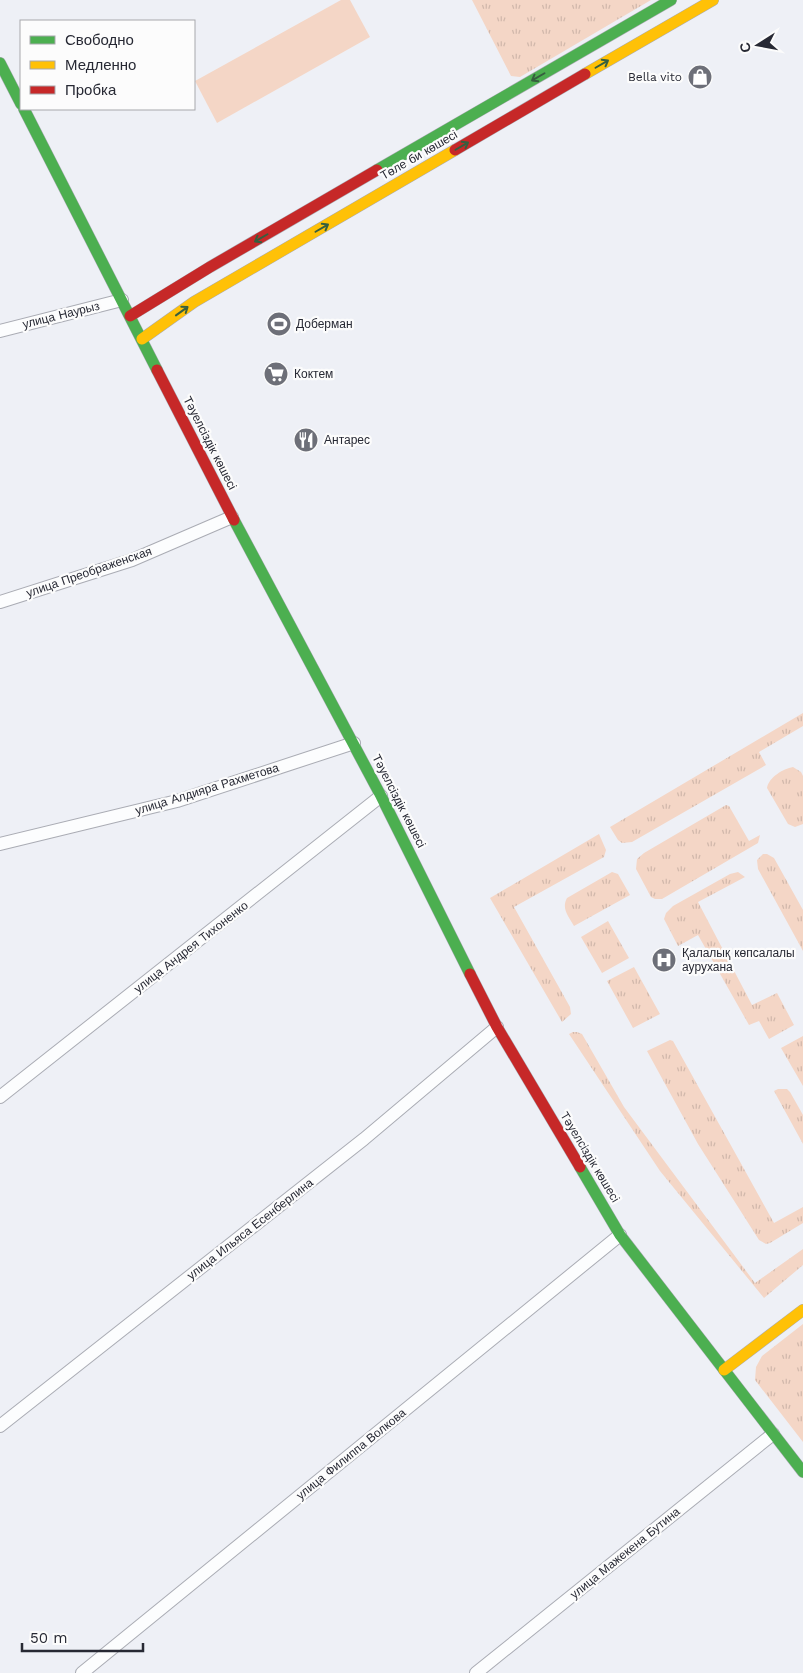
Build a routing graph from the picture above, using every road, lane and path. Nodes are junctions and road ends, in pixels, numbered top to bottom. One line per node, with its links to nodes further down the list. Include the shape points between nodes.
1 (671, 0): 7 (main road, Төле би көшесі, one-way to 7)
2 (712, 0): 9 (main road, Төле би көшесі, one-way to 2, via 194,302)
3 (0, 63): 4 (main road)
4 (20, 102)
5 (25, 110): 6 (main road, Тәуелсіздік көшесі)
6 (122, 300): 7 (main road, Тәуелсіздік көшесі); 8 (street, улица Наурыз)
7 (130, 316): 9 (main road, Тәуелсіздік көшесі)
8 (0, 331)
9 (142, 339): 10 (main road, Тәуелсіздік көшесі)
10 (232, 517): 11 (street, улица Преображенская, via 132,560); 12 (main road, Тәуелсіздік көшесі)
11 (0, 602)
12 (354, 742): 13 (main road, Тәуелсіздік көшесі); 14 (street, улица Алдияра Рахметова, via 177,801)
13 (381, 796): 15 (main road, Тәуелсіздік көшесі); 16 (street, улица Андрея Тихоненко)
14 (0, 844)
15 (497, 1027): 17 (main road, Тәуелсіздік көшесі); 20 (street, улица Ильяса Есенберлина, via 364,1139)
16 (0, 1097)
17 (620, 1236): 19 (main road, Тәуелсіздік көшесі); 23 (street, улица Филиппа Волкова)
18 (803, 1310): 19 (main road)
19 (724, 1370): 21 (main road, Тәуелсіздік көшесі)
20 (0, 1426)
21 (773, 1434): 22 (main road, Тәуелсіздік көшесі); 24 (street, улица Мажекена Бутина)
22 (803, 1472)
23 (82, 1673)
24 (476, 1673)

